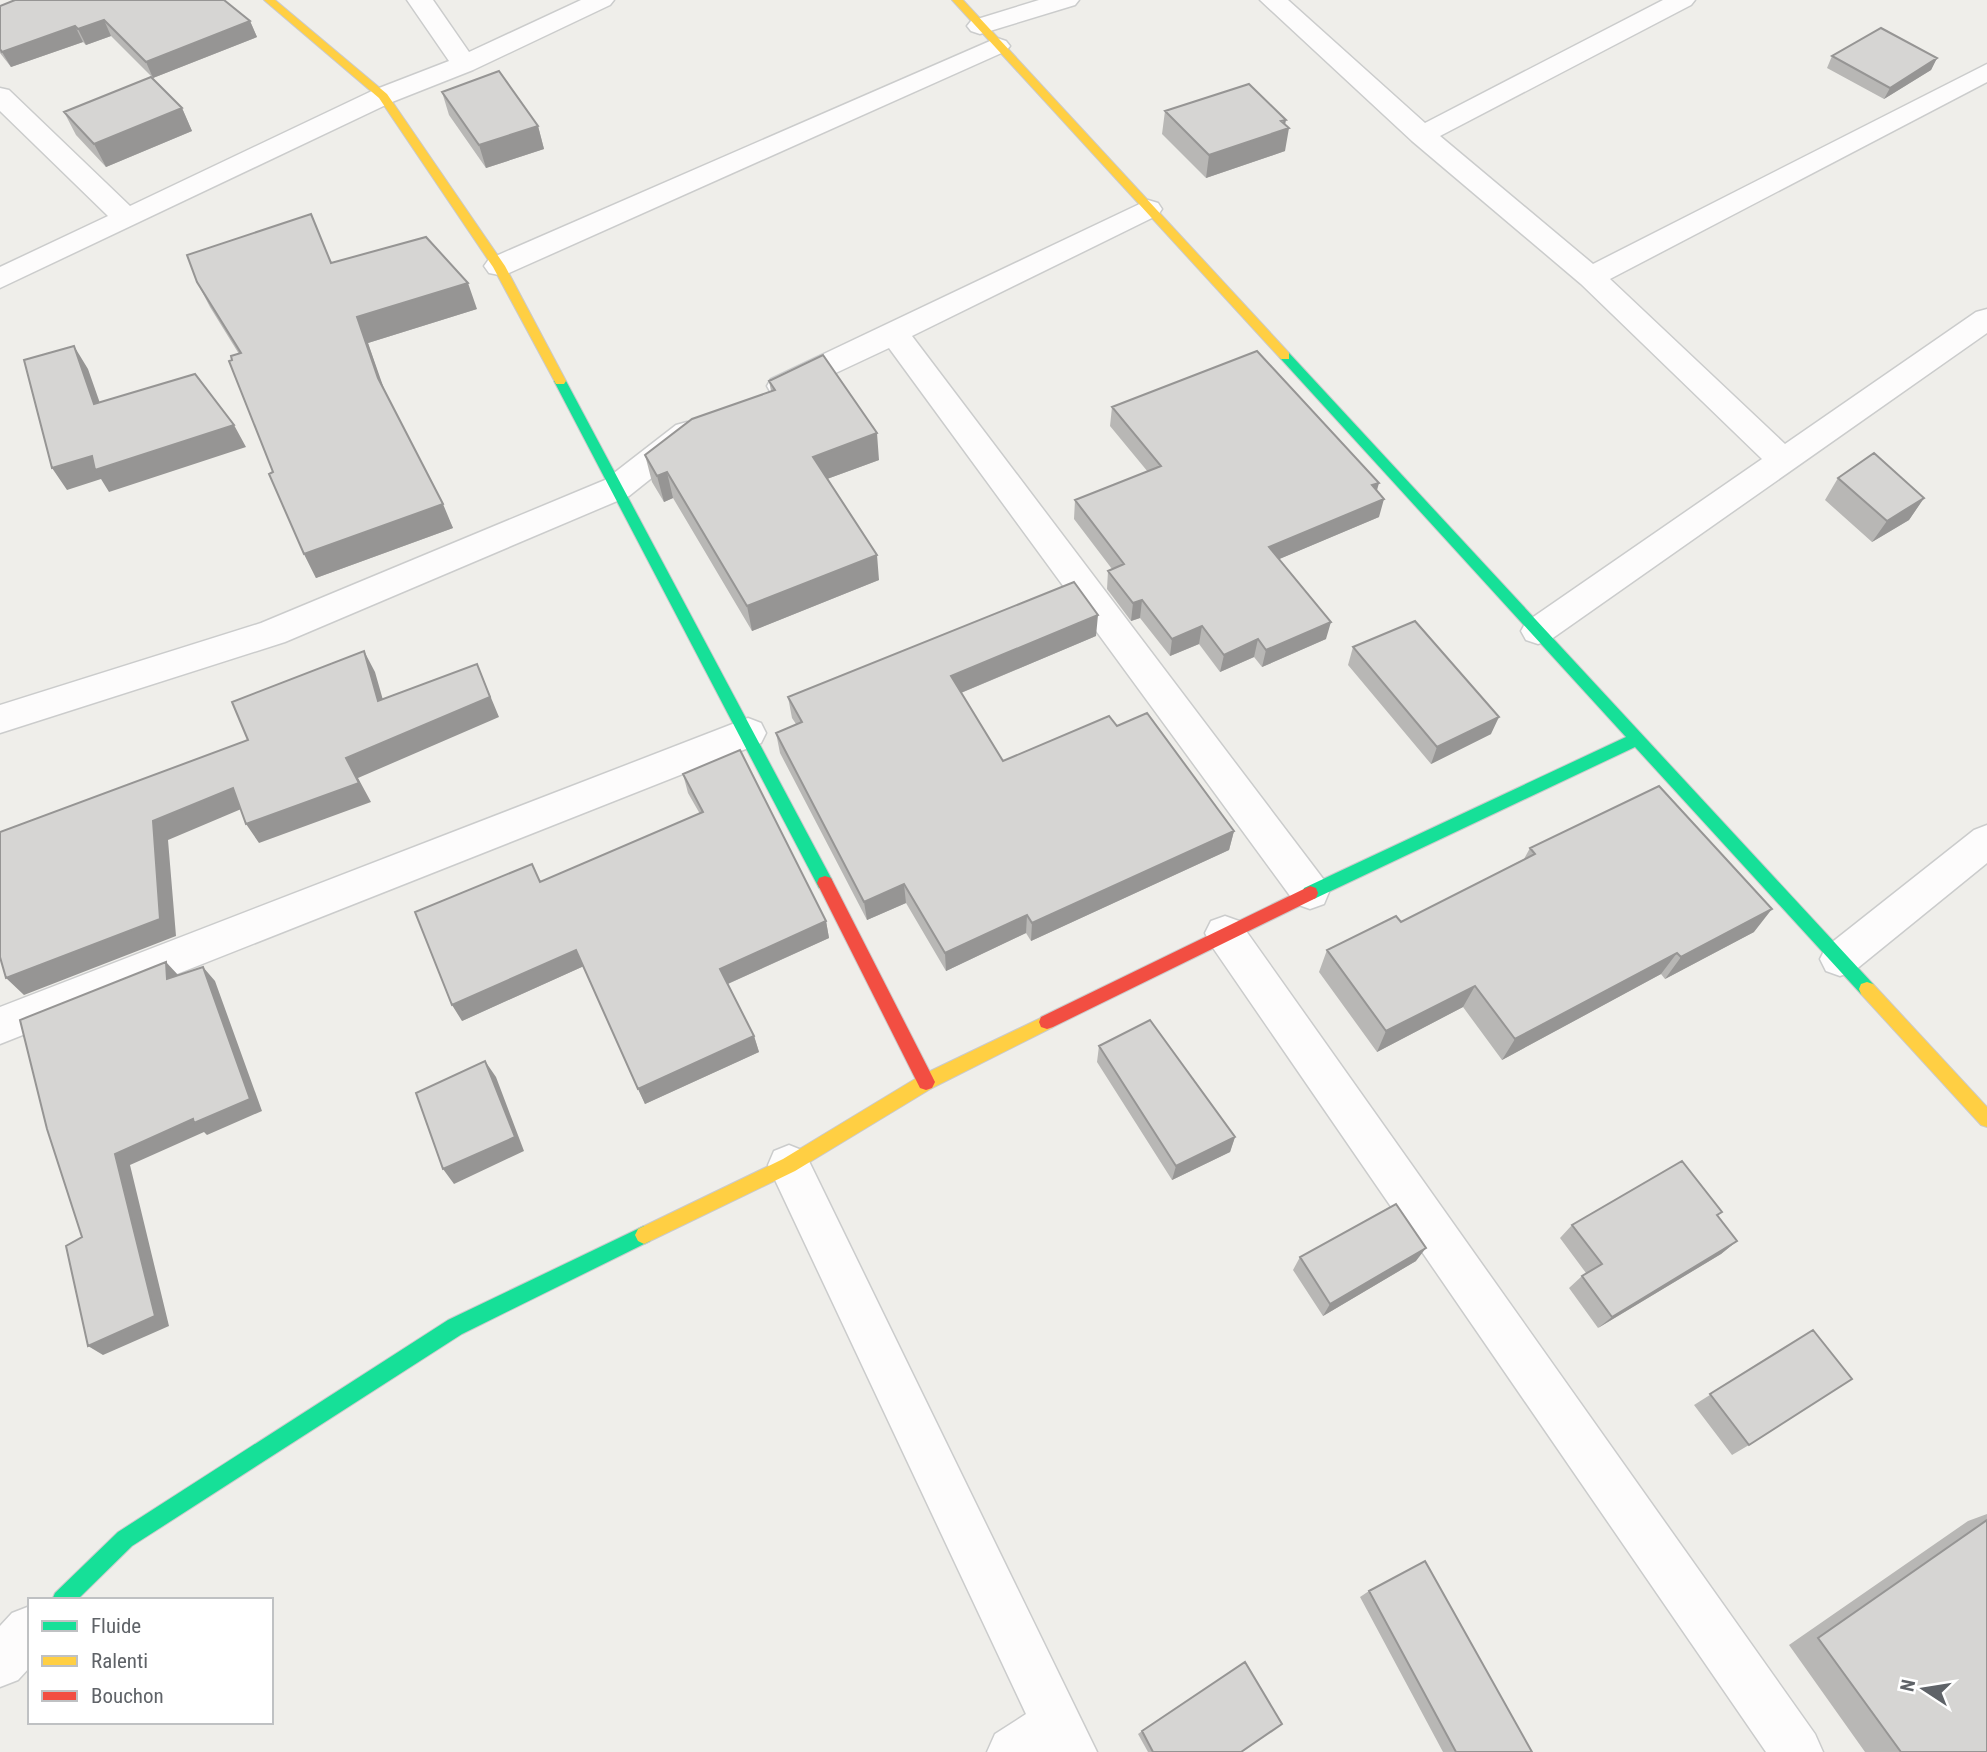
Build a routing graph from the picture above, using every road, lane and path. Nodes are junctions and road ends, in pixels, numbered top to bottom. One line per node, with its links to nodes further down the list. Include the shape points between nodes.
1 (269, 0): 12 (street)
2 (420, 0): 9 (street)
3 (601, 0): 9 (street)
4 (957, 0): 8 (street)
5 (1066, 0): 8 (street)
6 (1273, 0): 13 (street)
7 (1673, 1): 13 (street)
8 (988, 36): 14 (street); 16 (street)
9 (464, 64): 12 (street)
10 (1987, 72): 17 (street)
11 (0, 96): 15 (street)
12 (383, 96): 15 (street); 16 (street)
13 (1422, 135): 17 (street)
14 (1148, 209): 20 (street, via 1027,265); 25 (street)
15 (125, 217): 18 (street)
16 (499, 266): 24 (street)
17 (1591, 277): 23 (street)
18 (0, 279)
19 (1987, 319): 23 (street)
20 (895, 335): 21 (street); 30 (street)
21 (754, 400)
22 (709, 422): 24 (street)
23 (1783, 461): 25 (street)
24 (617, 488): 26 (street, via 274,633); 27 (street)
25 (1538, 631): 28 (street)
26 (0, 719)
27 (748, 733): 33 (street); 34 (street)
28 (1637, 739): 30 (street); 32 (street)
29 (1987, 841): 32 (street)
30 (1310, 892): 31 (street)
31 (1225, 933): 34 (street); 42 (street)
32 (1840, 959): 35 (street)
33 (0, 1026)
34 (926, 1082): 36 (street)
35 (1987, 1119)
36 (789, 1166): 37 (street, via 455,1327 125,1539); 40 (street)
37 (64, 1598)
38 (28, 1633): 39 (street)
39 (0, 1662)
40 (1064, 1738): 41 (street)
41 (1013, 1752)
42 (1797, 1752)

